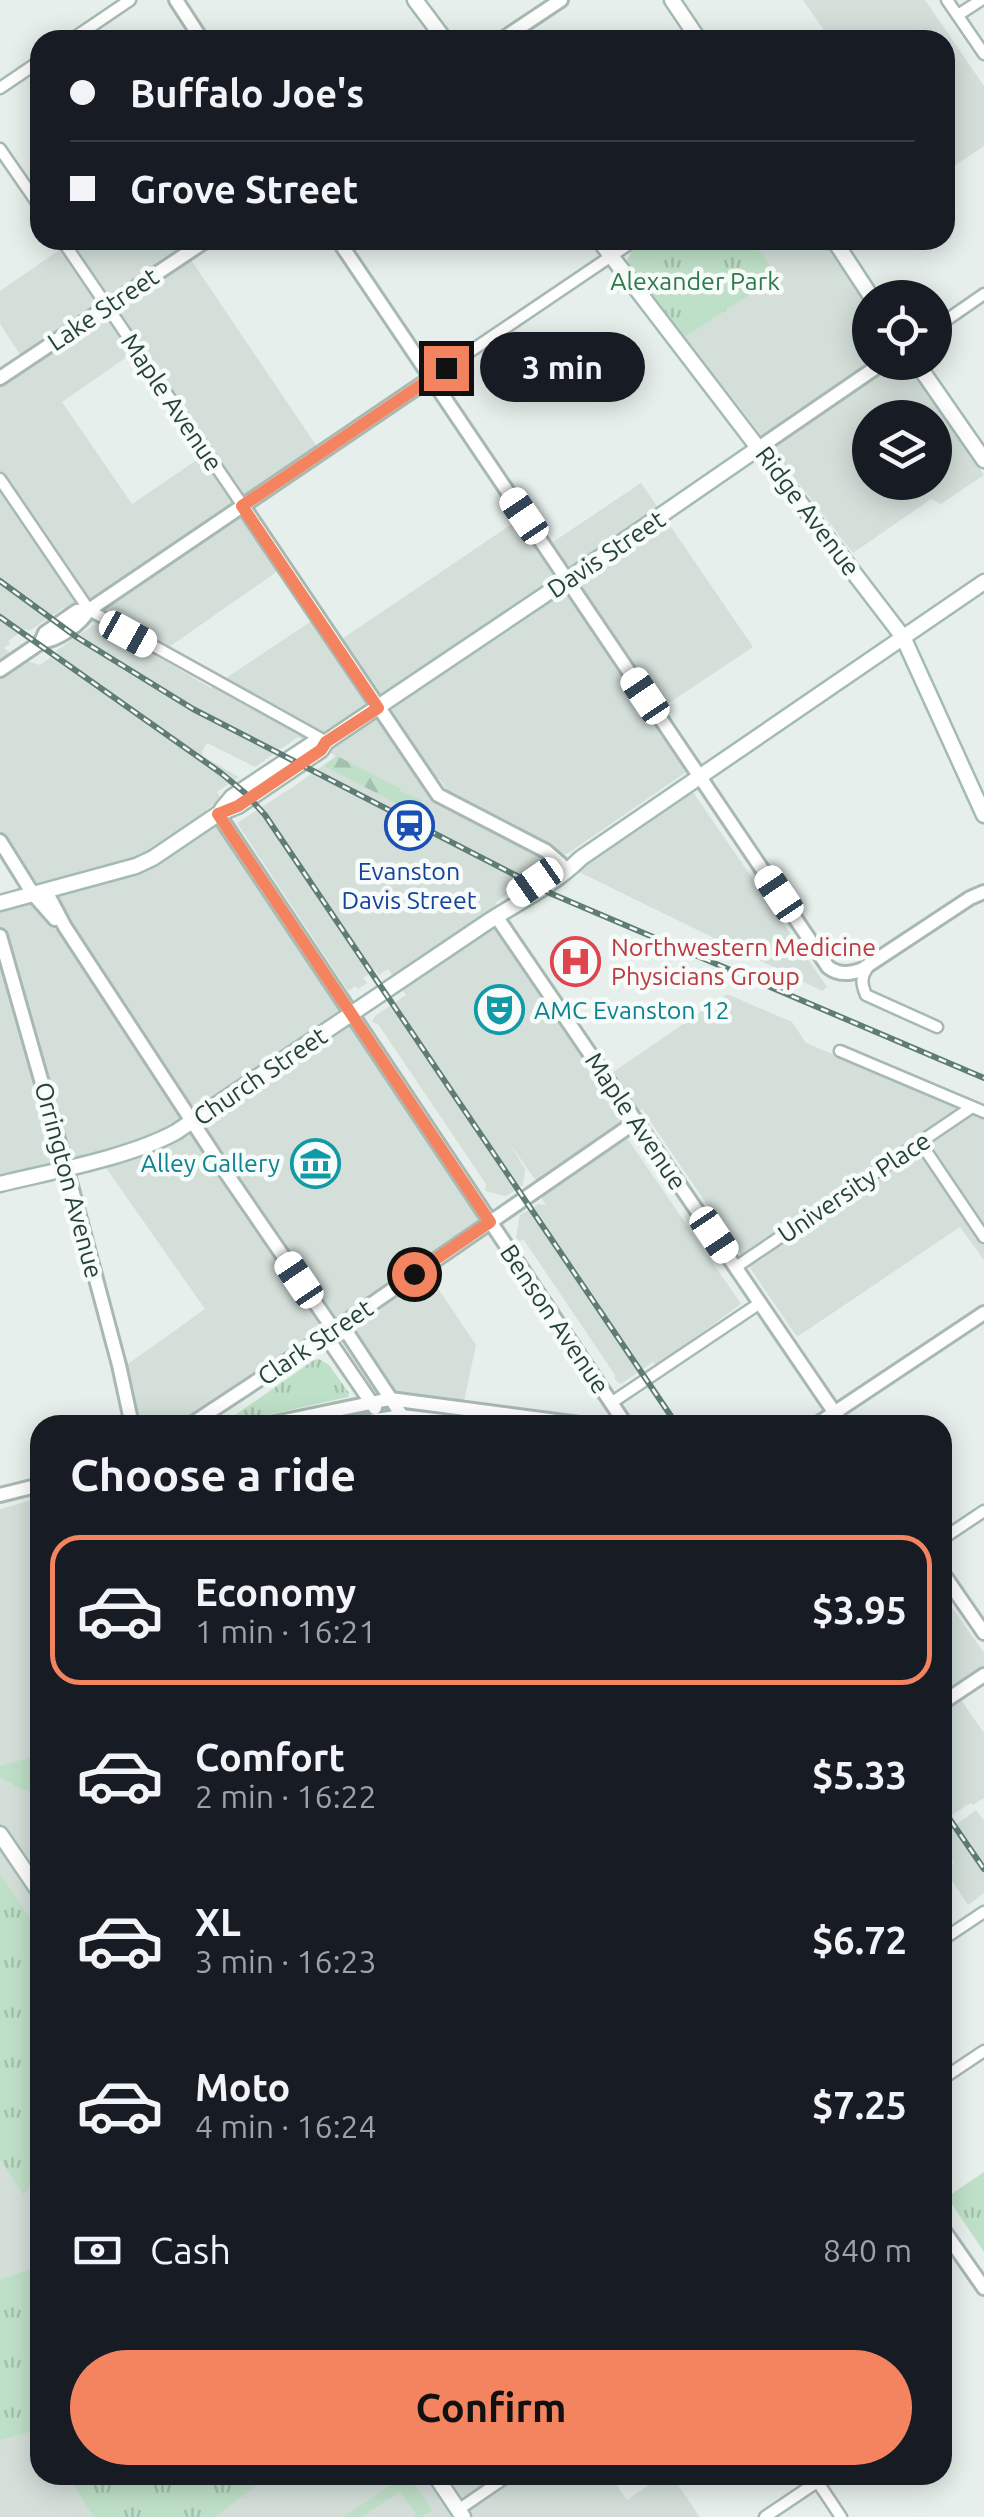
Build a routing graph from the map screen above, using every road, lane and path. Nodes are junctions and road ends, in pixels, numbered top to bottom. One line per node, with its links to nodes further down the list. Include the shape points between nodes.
1 (130, 0): 9 (street)
2 (176, 0): 10 (street)
3 (415, 0): 11 (main road)
4 (561, 0): 12 (street)
5 (672, 0): 13 (main road)
6 (948, 0): 8 (street)
7 (981, 0): 8 (street)
8 (958, 15): 14 (street)
9 (85, 30)
10 (196, 30)
11 (438, 30)
12 (516, 30)
13 (692, 30)
14 (984, 54)
15 (30, 67): 16 (street)
16 (0, 88)
17 (0, 149): 18 (street)
18 (30, 193)
19 (69, 250): 28 (street, Maple Avenue)
20 (192, 250): 28 (street, Lake Street)
21 (345, 250): 31 (street)
22 (606, 250): 25 (main road, Ridge Avenue)
23 (620, 250): 25 (street)
24 (841, 250): 26 (main road)
25 (611, 256): 31 (street); 34 (main road, Ridge Avenue)
26 (860, 280)
27 (984, 294): 29 (street)
28 (107, 306): 30 (street, Lake Street); 37 (street, Maple Avenue)
29 (952, 316)
30 (0, 378)
31 (431, 378): 37 (street); 38 (street)
32 (858, 380): 34 (street, Davis Street)
33 (928, 380): 35 (main road)
34 (760, 447): 38 (main road, Davis Street); 41 (main road, Ridge Avenue)
35 (984, 460)
36 (0, 480): 40 (street)
37 (242, 506): 40 (street); 43 (street, Maple Avenue)
38 (567, 580): 43 (main road, Davis Street); 45 (street)
39 (984, 582): 41 (main road, Church Street)
40 (89, 610): 42 (street, via 45,633); 44 (street)
41 (904, 637): 45 (main road, Church Street); 46 (main road, Ridge Avenue)
42 (0, 670)
43 (378, 708): 44 (main road, Davis Street); 50 (street, Maple Avenue, via 438,795)
44 (326, 742): 47 (main road, Davis Street)
45 (700, 777): 49 (main road, Church Street); 56 (street, via 828,966 844,973)
46 (983, 809)
47 (218, 814): 52 (main road, Davis Street, via 136,866); 57 (street, Benson Avenue)
48 (0, 842): 52 (street)
49 (581, 858): 50 (main road, Church Street); 54 (main road, Church Street)
50 (561, 864): 54 (main road, Church Street)
51 (984, 892): 56 (street)
52 (40, 893): 53 (main road, Davis Street); 63 (street)
53 (0, 903)
54 (496, 916): 57 (main road, Church Street); 62 (street, Maple Avenue)
55 (0, 936): 65 (street, Orrington Avenue)
56 (868, 967): 58 (street, via 866,994)
57 (352, 1014): 63 (main road, Church Street); 67 (street, Benson Avenue)
58 (937, 1026)
59 (840, 1051): 60 (street)
60 (972, 1107): 61 (street); 64 (street, University Place)
61 (984, 1112)
62 (636, 1121): 67 (street, Clark Street); 69 (street, Maple Avenue)
63 (192, 1122): 65 (main road, Church Street, via 160,1140); 71 (street)
64 (920, 1142): 68 (street); 69 (street, University Place)
65 (66, 1167): 66 (main road, Church Street); 78 (street, Orrington Avenue)
66 (0, 1184)
67 (490, 1222): 73 (street, Clark Street); 77 (street, Benson Avenue)
68 (984, 1236)
69 (736, 1268): 70 (street, Maple Avenue)
70 (760, 1303): 77 (street); 85 (street, Maple Avenue)
71 (316, 1305): 73 (street); 74 (street)
72 (984, 1313): 86 (street)
73 (334, 1330): 74 (street, Clark Street); 75 (street, via 348,1334); 76 (street, via 330,1342)
74 (316, 1342): 79 (street, Clark Street)
75 (390, 1399): 76 (street); 82 (street); 83 (street)
76 (371, 1402): 80 (street); 81 (street)
77 (611, 1403): 84 (street, Benson Avenue)
78 (131, 1415)
79 (205, 1415)
80 (311, 1415)
81 (379, 1415)
82 (401, 1415)
83 (511, 1415)
84 (619, 1415)
85 (836, 1415)
86 (844, 1415)
87 (30, 1487): 88 (street)
88 (0, 1495)
89 (984, 1512): 90 (street)
90 (952, 1533)
91 (952, 1587): 92 (street)
92 (984, 1633)
93 (984, 1675): 94 (street)
94 (952, 1696)
95 (0, 1834): 96 (main road)
96 (30, 1878)
97 (984, 1912): 98 (street)
98 (952, 1933)
99 (984, 2051): 100 (street)
100 (952, 2072)
101 (952, 2242): 102 (street)
102 (984, 2288)
103 (441, 2485): 107 (main road)
104 (496, 2485): 107 (street)
105 (806, 2485): 108 (street)
106 (820, 2485): 109 (street)
107 (460, 2513)
108 (765, 2517)
109 (841, 2517)

